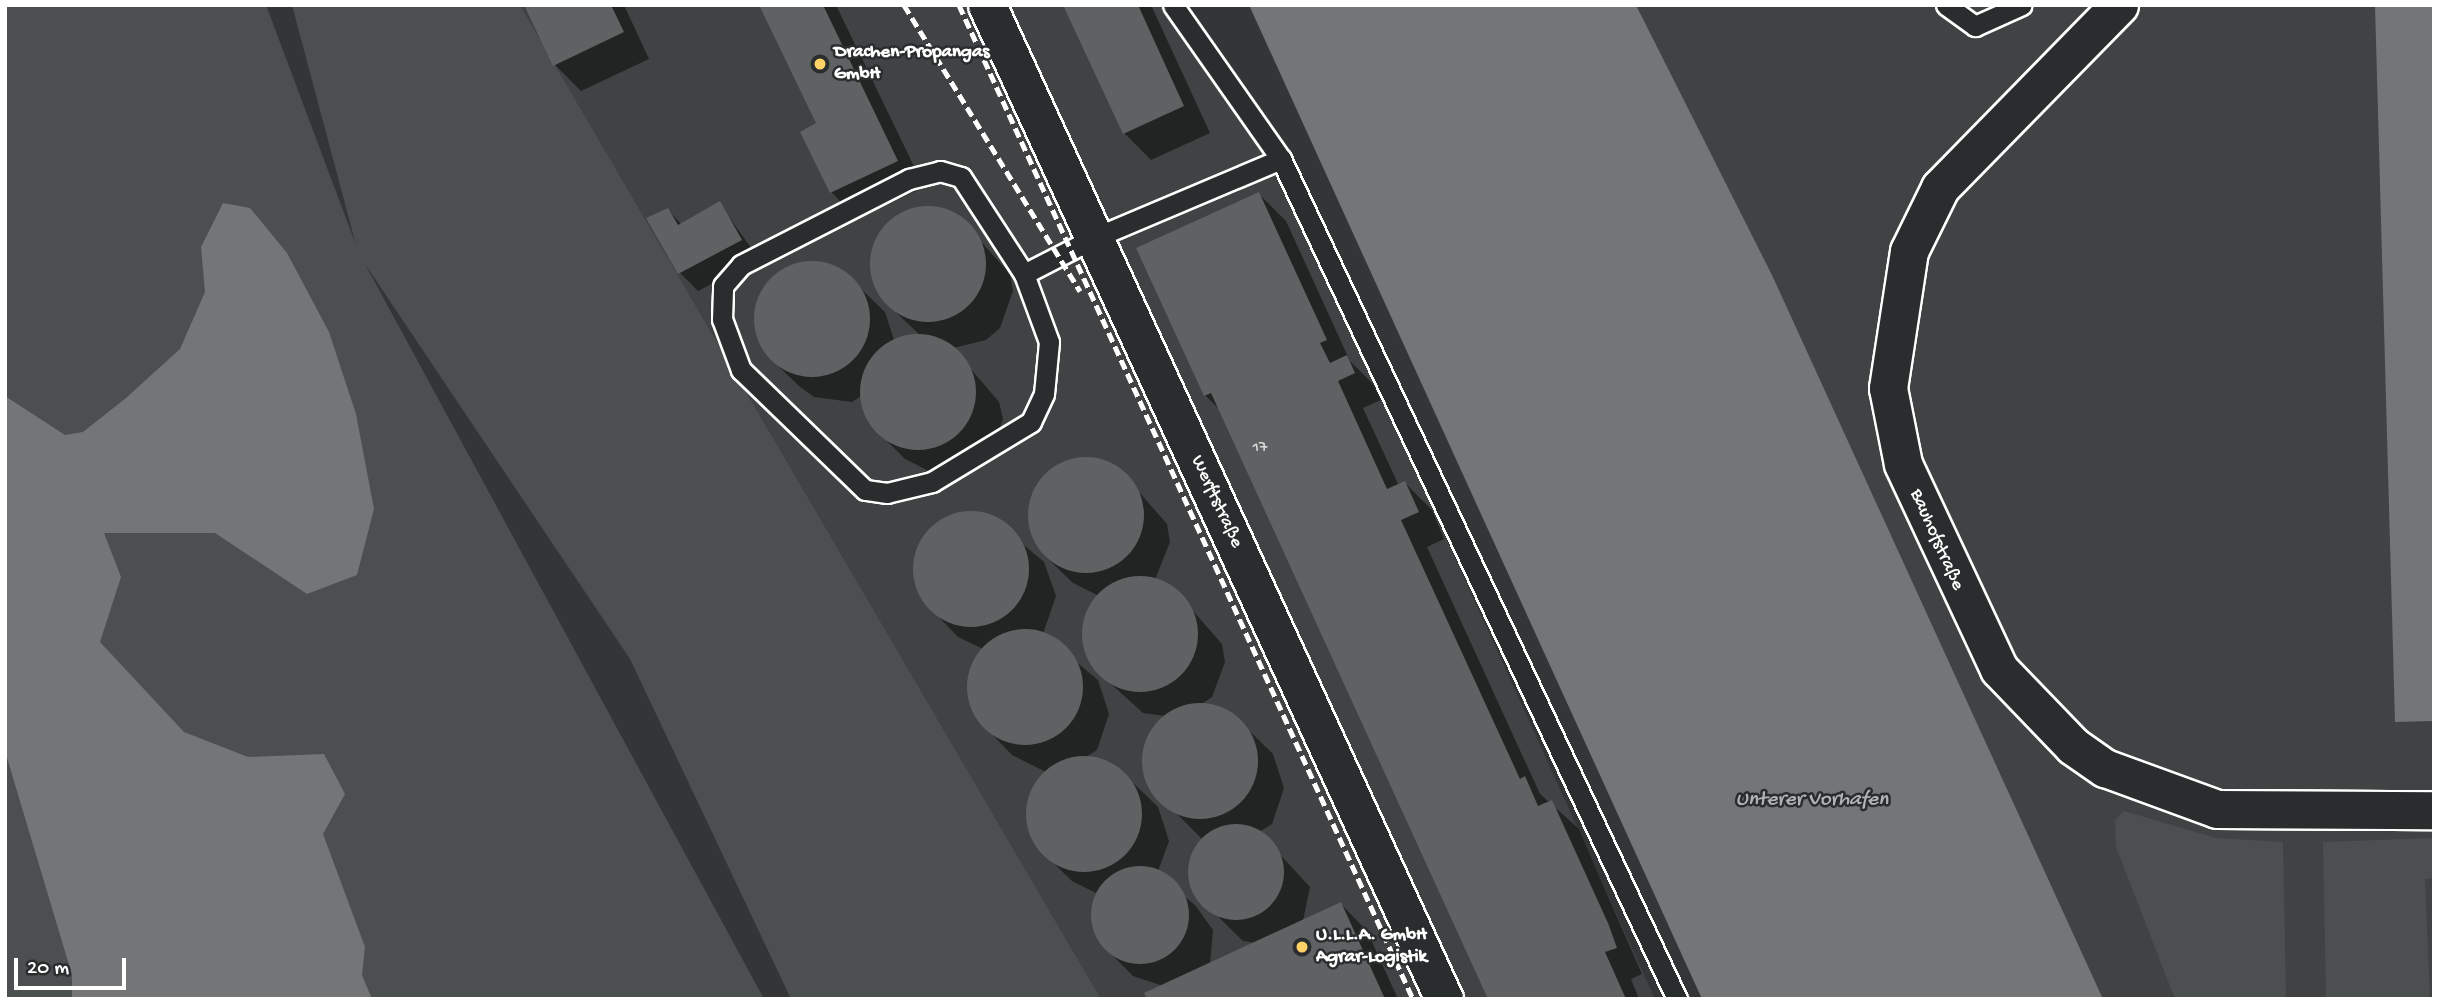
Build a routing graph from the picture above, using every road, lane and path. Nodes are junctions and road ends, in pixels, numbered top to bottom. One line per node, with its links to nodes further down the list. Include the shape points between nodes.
1 (987, 5): 7 (street, Werftstraße)
2 (1172, 5): 6 (lane)
3 (1946, 5): 4 (lane, via 1975,26)
4 (2022, 5)
5 (2119, 5): 9 (street, Bauhofstraße, via 1940,188 1909,251 1888,388 1903,464 1998,669 2073,746 2116,775 2217,809 2302,813)
6 (1281, 159): 7 (lane); 11 (lane)
7 (1094, 237): 8 (lane); 10 (street, Werftstraße)
8 (1024, 274): 8 (lane, via 961,177 940,171 909,179 741,265 723,286 722,319 741,370 864,490 887,493 932,482 1031,422 1044,394 1049,342)
9 (2434, 810)
10 (1444, 999)
11 (1677, 999)

